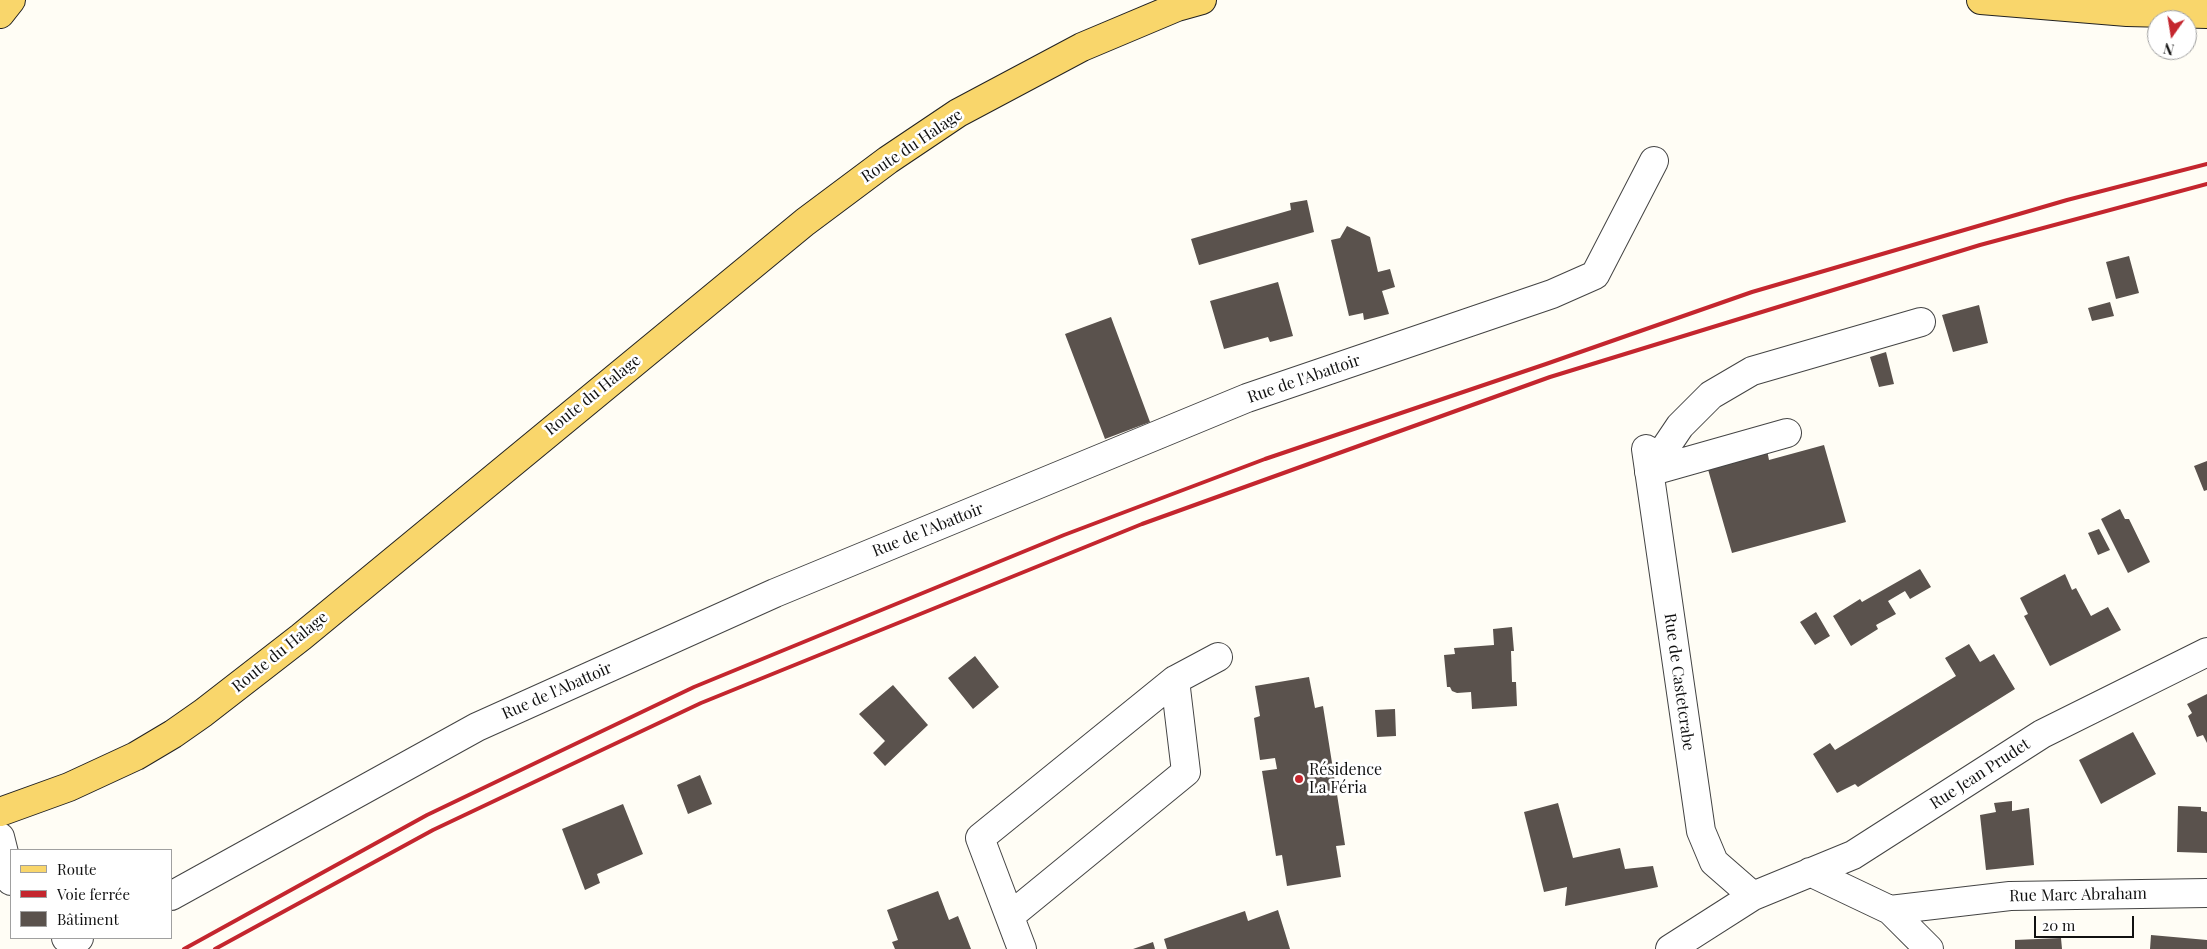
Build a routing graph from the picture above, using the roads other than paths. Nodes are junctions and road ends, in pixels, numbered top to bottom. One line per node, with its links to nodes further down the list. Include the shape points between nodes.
1 (11, 0): 4 (main road)
2 (1202, 0): 13 (main road, Route du Halage, via 1177,7 1082,47 958,113 888,160 805,222 301,637 203,713 136,756 69,787)
3 (1981, 0): 5 (main road, via 2127,12)
4 (0, 14)
5 (2207, 14)
6 (1654, 161): 18 (street, Rue de l'Abattoir, via 1595,275 1552,294 1247,398 774,593 477,727)
7 (1921, 322): 9 (street, via 1752,370 1711,395)
8 (1787, 433): 9 (street)
9 (1648, 460): 19 (street, Rue de Castetcrabe, via 1701,831 1714,862)
10 (2207, 652): 15 (street, Rue Jean Prudet, via 2042,734 1853,855)
11 (1218, 656): 12 (street)
12 (1175, 680): 21 (street, via 1186,772); 21 (street, via 980,838)
13 (0, 812)
14 (0, 837): 16 (street)
15 (1810, 872): 19 (street, Rue Jean Prudet); 20 (street)
16 (10, 878)
17 (2207, 893): 20 (street, Rue Marc Abraham, via 2010,896)
18 (172, 895)
19 (1753, 896): 23 (street, Rue Jean Prudet)
20 (1890, 910): 24 (street)
21 (1010, 916): 22 (street)
22 (1022, 949)
23 (1670, 949)
24 (1928, 949)

